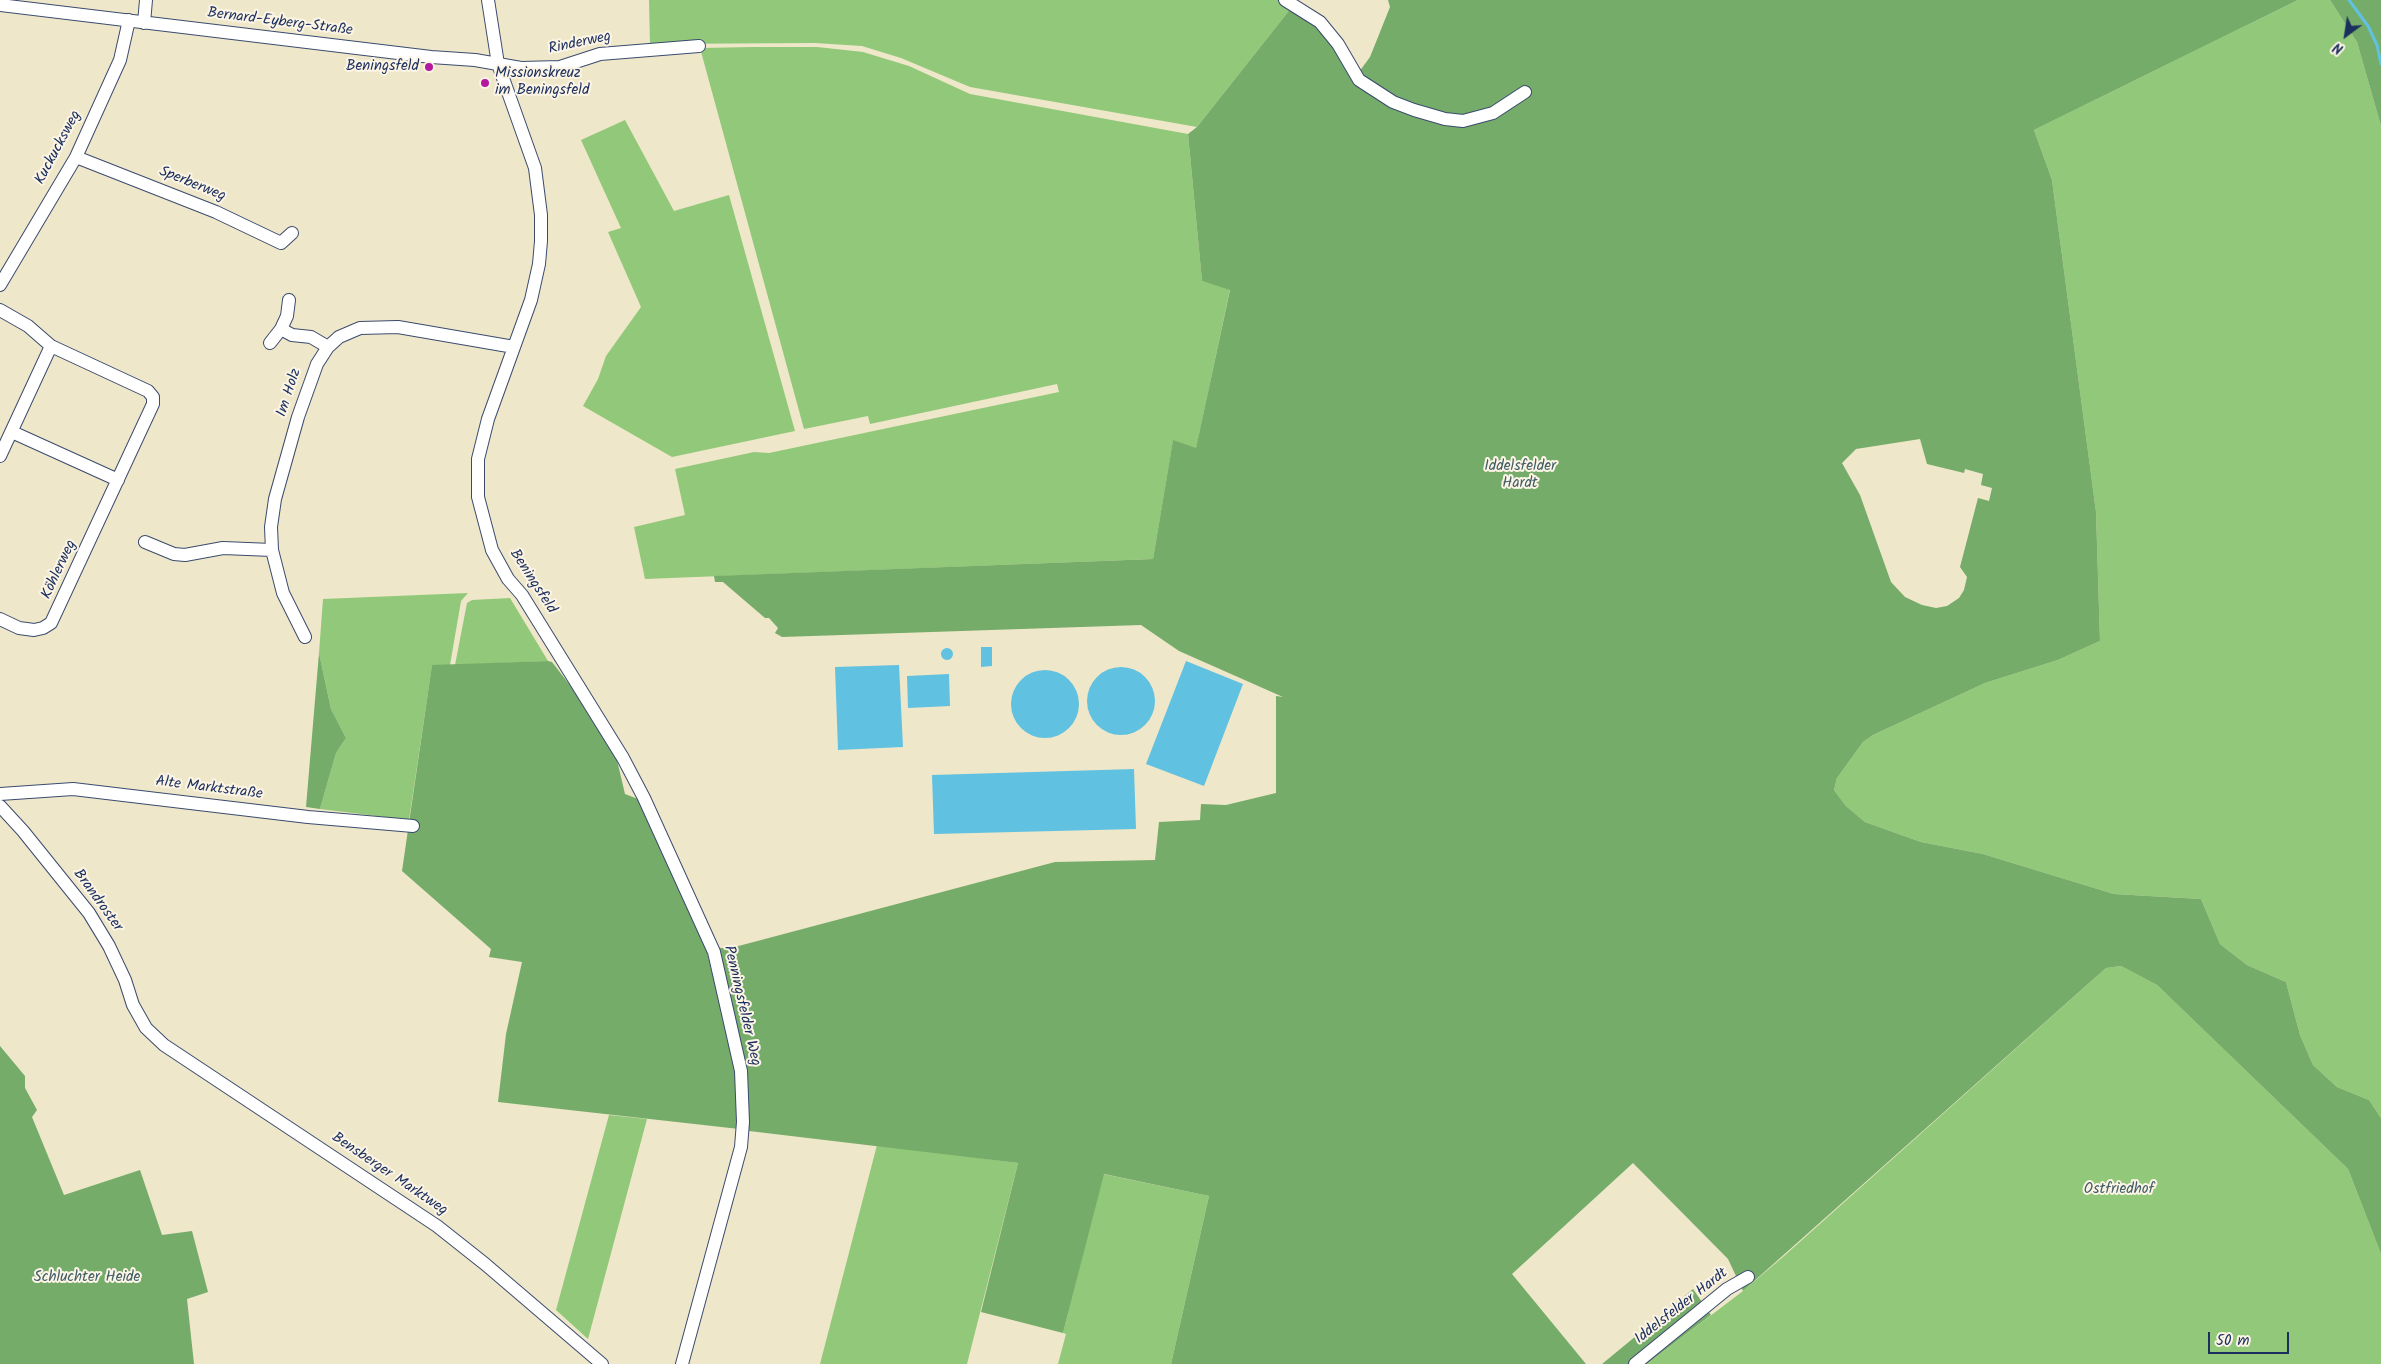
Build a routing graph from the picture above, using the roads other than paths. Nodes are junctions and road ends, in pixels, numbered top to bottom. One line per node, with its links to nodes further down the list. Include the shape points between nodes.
1 (146, 0): 7 (street)
2 (488, 0): 9 (street, Beningsfeld)
3 (1285, 0): 10 (street, via 1320,22 1338,44 1359,80 1392,102 1445,119 1463,121 1493,113)
4 (23, 4): 5 (street, Bernard-Eyberg-Straße); 6 (street, Bernard-Eyberg-Straße)
5 (0, 5)
6 (130, 20): 7 (street, Bernard-Eyberg-Straße); 11 (street, Kuckucksweg, via 120,60)
7 (144, 23): 9 (street, Bernard-Eyberg-Straße)
8 (699, 46): 9 (street, Rinderweg, via 600,54 552,68)
9 (498, 64): 20 (street, Beningsfeld, via 535,168 541,215 537,273)
10 (1525, 92)
11 (76, 156): 12 (street, Sperberweg, via 216,212 281,243); 13 (street, Kuckucksweg)
12 (292, 233)
13 (0, 285)
14 (289, 300): 16 (street)
15 (0, 310): 18 (street, via 28,326)
16 (281, 329): 17 (street); 19 (street, via 312,338)
17 (270, 343)
18 (50, 346): 21 (street); 23 (street, Köhlerweg, via 148,391 153,397 153,404)
19 (328, 347): 20 (street, Im Holz, via 339,337 360,328 398,327); 25 (street, Im Holz, via 312,376 284,466 275,499)
20 (514, 347): 28 (street, Beningsfeld, via 488,418 478,459 478,497 492,550)
21 (12, 432): 22 (street); 23 (street)
22 (0, 456)
23 (118, 480): 26 (street, Köhlerweg, via 51,623 34,630)
24 (145, 542): 25 (street, via 185,555 223,548)
25 (272, 550): 27 (street, Im Holz, via 283,593)
26 (0, 619)
27 (305, 637)
28 (623, 758): 35 (street, Penningsfelder Weg, via 714,952 741,1070 743,1122 740,1147)
29 (0, 794): 31 (street, Alte Marktstraße, via 73,789)
30 (0, 806): 32 (street, Brandroster, via 89,913 109,946)
31 (413, 826)
32 (146, 1028): 34 (street, Bensberger Marktweg, via 193,1065 437,1226)
33 (1748, 1277): 36 (street, Iddelsfelder Hardt, via 1727,1289)
34 (602, 1364)
35 (682, 1364)
36 (1635, 1364)

